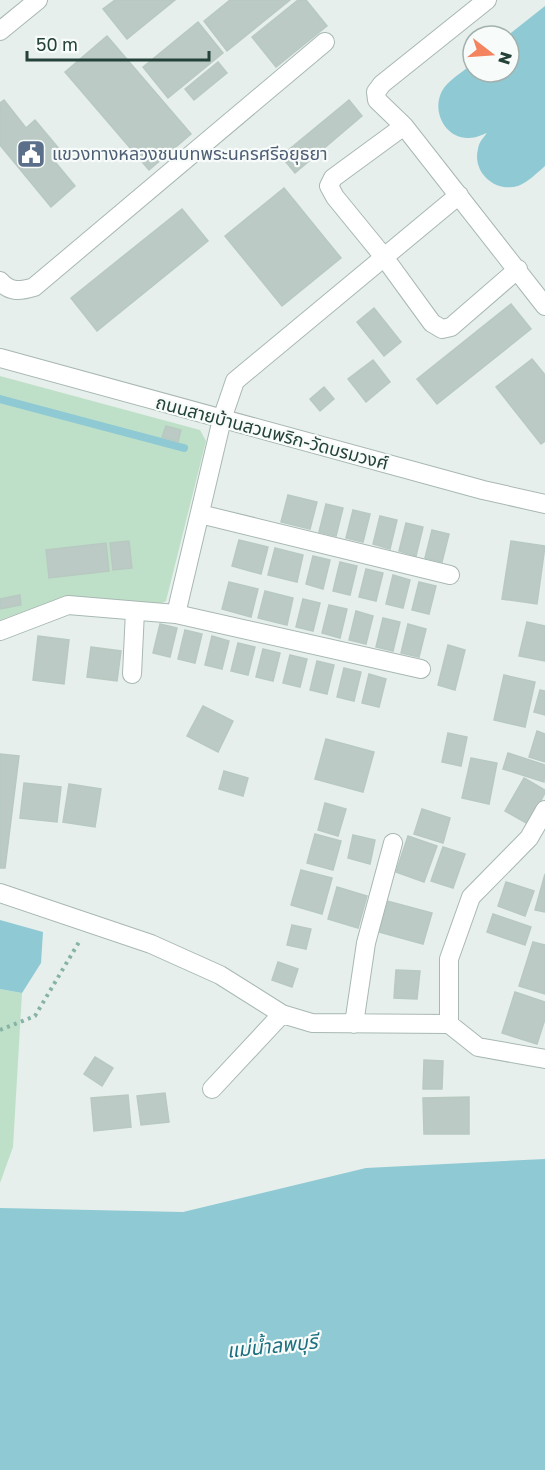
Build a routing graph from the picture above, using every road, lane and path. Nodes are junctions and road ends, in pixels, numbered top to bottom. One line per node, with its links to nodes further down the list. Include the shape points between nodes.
1 (38, 0): 3 (street)
2 (487, 0): 5 (street, via 376,92 377,100)
3 (0, 32)
4 (325, 42): 9 (street, via 34,287 18,291)
5 (404, 126): 6 (street); 7 (street, via 333,178 329,186)
6 (459, 195): 7 (street); 8 (street)
7 (384, 257): 8 (street, via 432,323 442,329 451,327); 12 (street, via 235,381)
8 (518, 269): 10 (street)
9 (0, 281)
10 (545, 306)
11 (0, 358): 12 (street, ถนนสายบ้านสวนพริก-วัดบรมวงศ์)
12 (222, 419): 13 (street, ถนนสายบ้านสวนพริก-วัดบรมวงศ์); 14 (street)
13 (545, 504)
14 (200, 514): 15 (street); 17 (street)
15 (450, 575)
16 (135, 611): 17 (street); 18 (street, via 68,605); 20 (street)
17 (176, 614): 19 (street)
18 (0, 631)
19 (421, 669)
20 (132, 674)
21 (545, 810): 27 (street, via 530,838 471,897 449,959)
22 (393, 843): 26 (street, via 366,943)
23 (0, 893): 24 (street)
24 (90, 923): 25 (street, via 151,944 220,975); 28 (path, via 35,1016)
25 (282, 1014): 26 (street, via 312,1023); 30 (street)
26 (354, 1024): 27 (street)
27 (449, 1024): 29 (street, via 478,1047)
28 (0, 1030)
29 (545, 1059)
30 (212, 1089)

